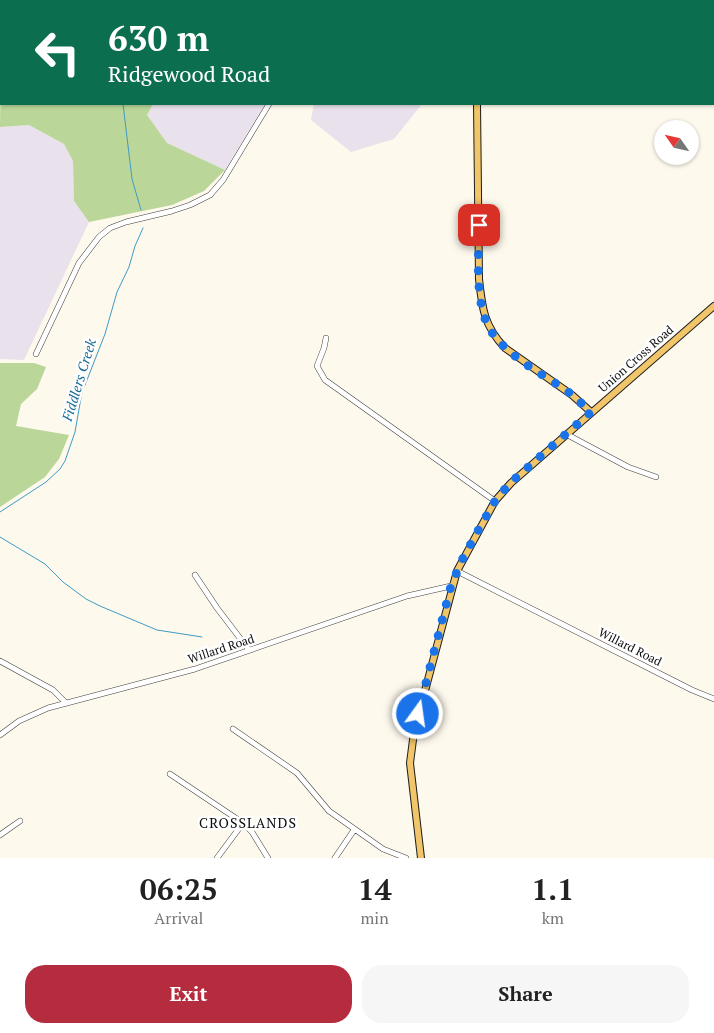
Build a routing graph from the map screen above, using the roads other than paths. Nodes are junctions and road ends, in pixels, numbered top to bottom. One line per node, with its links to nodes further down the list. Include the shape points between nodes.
1 (268, 105): 5 (street, via 223,180 210,195 172,211 110,228 99,237 79,263)
2 (478, 105): 6 (main road, via 479,279 487,323 505,348)
3 (714, 306): 6 (main road, Union Cross Road)
4 (326, 338): 9 (street, via 318,366 325,380)
5 (36, 354)
6 (591, 412): 7 (main road, Union Cross Road)
7 (566, 434): 8 (street, via 628,467); 9 (main road, Union Cross Road, via 510,483)
8 (656, 477)
9 (495, 501): 10 (main road, Union Cross Road)
10 (457, 571): 12 (main road, Union Cross Road); 15 (street, Willard Road)
11 (195, 575): 13 (street)
12 (451, 586): 13 (street, Willard Road, via 407,596); 28 (main road, Union Cross Road, via 414,732 410,763)
13 (249, 650): 16 (street, Willard Road, via 195,668)
14 (0, 661): 16 (street, via 53,690)
15 (714, 699)
16 (65, 702): 18 (street, Willard Road, via 19,721)
17 (232, 729): 22 (street, via 297,773 324,807)
18 (0, 735)
19 (170, 774): 21 (street)
20 (20, 821): 23 (street)
21 (243, 823): 24 (street); 25 (street)
22 (354, 830): 26 (street); 27 (street, via 383,849)
23 (0, 835)
24 (217, 858)
25 (268, 858)
26 (334, 858)
27 (406, 858)
28 (421, 858)

